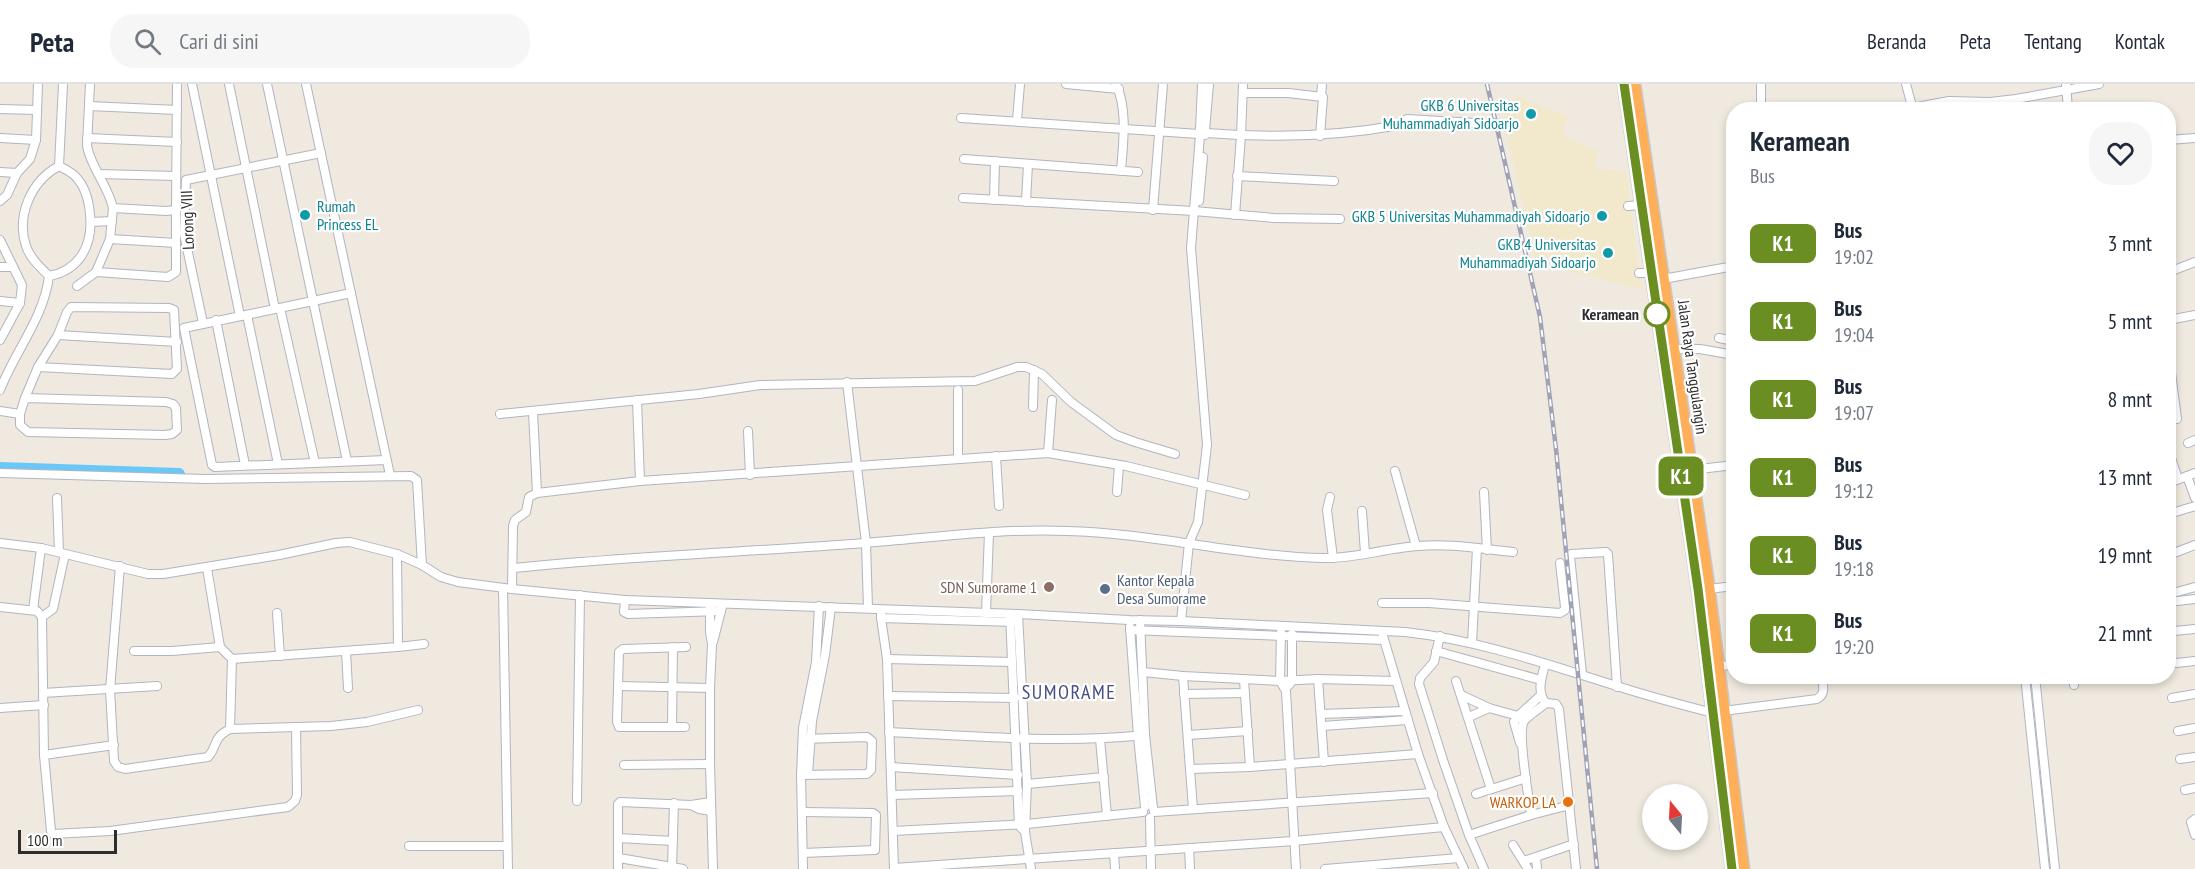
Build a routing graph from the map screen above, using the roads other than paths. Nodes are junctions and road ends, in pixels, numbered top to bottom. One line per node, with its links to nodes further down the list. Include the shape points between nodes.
1 (38, 84): 36 (street)
2 (63, 84): 57 (street)
3 (90, 84): 33 (street)
4 (177, 84): 37 (street)
5 (192, 84): 64 (street)
6 (229, 84): 58 (street)
7 (267, 84): 54 (street)
8 (306, 84): 52 (street)
9 (1020, 84): 39 (street)
10 (1066, 84): 21 (street)
11 (1156, 84): 27 (street)
12 (1163, 84): 27 (street)
13 (1202, 84): 43 (street)
14 (1209, 84): 43 (street)
15 (1243, 84): 24 (street)
16 (1288, 84): 25 (street)
17 (1322, 84): 26 (street)
18 (1761, 84): 28 (street)
19 (1906, 84): 29 (street)
20 (2099, 84): 23 (street)
21 (1117, 86): 41 (street)
22 (1630, 87): 34 (highway, Jalan Raya Tanggulangin)
23 (2066, 88): 32 (street)
24 (1243, 93): 25 (street); 44 (street)
25 (1288, 93): 26 (street)
26 (1321, 96): 45 (street, via 1324,99)
27 (1162, 102): 42 (street)
28 (1761, 102)
29 (1910, 102)
30 (1936, 102): 31 (street)
31 (1990, 102)
32 (1990, 102)
33 (88, 106): 37 (street); 47 (street)
34 (1631, 106): 90 (highway, Jalan Raya Tanggulangin); 271 (highway, Jalan Raya Tanggulangin, via 1634,206)
35 (0, 109): 36 (street)
36 (37, 110): 50 (street)
37 (177, 110): 51 (street)
38 (961, 118): 39 (street)
39 (1017, 120): 41 (street)
40 (1475, 123): 45 (street, via 1407,119 1393,126)
41 (1122, 127): 42 (street); 59 (street)
42 (1160, 130): 43 (street); 74 (street)
43 (1202, 133): 44 (street); 76 (street, via 1202,181)
44 (1241, 136): 45 (street); 66 (street)
45 (1320, 136)
46 (0, 138): 50 (street)
47 (87, 138): 51 (street); 63 (street, via 89,156)
48 (2195, 138): 49 (street)
49 (2176, 139)
50 (36, 140): 62 (street, via 30,159)
51 (177, 142): 65 (street)
52 (321, 153): 54 (street, Lorong VIII); 92 (street)
53 (964, 159): 55 (street)
54 (283, 160): 58 (street, Lorong VIII); 94 (street)
55 (995, 161): 56 (street); 69 (street)
56 (1028, 164): 59 (street); 71 (street)
57 (59, 166): 79 (street, via 82,184); 89 (street, via 31,192 24,224 26,247)
58 (246, 167): 64 (street, Lorong VIII); 96 (street)
59 (1122, 171): 61 (street)
60 (0, 172): 62 (street)
61 (1138, 172)
62 (17, 173): 70 (street)
63 (99, 174): 65 (street); 72 (street)
64 (210, 175): 97 (street); 101 (street, Lorong VIII, via 185,183 184,234)
65 (176, 176): 73 (street)
66 (1237, 176): 67 (street); 75 (street)
67 (1334, 181)
68 (963, 198): 69 (street)
69 (994, 200): 71 (street)
70 (0, 201)
71 (1026, 202): 74 (street)
72 (113, 208): 73 (street); 78 (street)
73 (176, 210): 82 (street)
74 (1153, 210): 76 (street)
75 (1235, 215): 76 (street); 77 (street)
76 (1194, 218): 145 (street, via 1192,263 1207,445)
77 (1340, 219)
78 (112, 221): 79 (street); 80 (street)
79 (91, 222): 89 (street, via 84,254 67,271)
80 (110, 239): 82 (street); 88 (street)
81 (0, 240): 85 (street)
82 (176, 243): 88 (street, via 174,275)
83 (2195, 262): 87 (street)
84 (0, 267): 85 (street)
85 (12, 267): 95 (street, via 22,285)
86 (1726, 267): 90 (street)
87 (2176, 269)
88 (96, 272): 91 (street)
89 (49, 276): 112 (street, via 41,308)
90 (1663, 279): 107 (highway, Jalan Raya Tanggulangin)
91 (77, 286)
92 (351, 293): 94 (street); 136 (street)
93 (0, 301): 95 (street)
94 (313, 301): 96 (street); 129 (street)
95 (20, 303): 103 (street)
96 (278, 308): 97 (street); 130 (street)
97 (243, 315): 100 (street); 131 (street)
98 (2195, 315): 99 (street)
99 (2176, 319)
100 (216, 320): 101 (street); 132 (street)
101 (203, 323): 132 (street, via 184,329 212,465)
102 (58, 335): 106 (street); 106 (street, via 67,312 76,306 169,308 174,310); 109 (street)
103 (1, 336)
104 (1719, 338): 105 (street)
105 (1726, 339)
106 (177, 342): 109 (street, via 177,369 172,374)
107 (1674, 349): 108 (street); 137 (highway, Jalan Raya Tanggulangin)
108 (1726, 354)
109 (38, 367): 114 (street)
110 (1034, 370): 111 (street, via 1017,367 975,381); 117 (street); 126 (street, via 1116,435)
111 (847, 382): 115 (street, via 760,385); 135 (street)
112 (0, 390)
113 (958, 390): 128 (street)
114 (25, 398): 121 (street); 121 (street, via 166,402 176,408 177,430 165,435 28,432 20,425)
115 (637, 400): 120 (street); 144 (street)
116 (1052, 400): 125 (street)
117 (1033, 407)
118 (0, 411): 121 (street)
119 (2176, 411): 123 (street)
120 (533, 412): 122 (street); 148 (street)
121 (20, 414)
122 (500, 414)
123 (2177, 419)
124 (748, 431): 141 (street)
125 (1048, 453): 127 (street); 133 (street)
126 (1175, 454)
127 (996, 456): 128 (street); 153 (street)
128 (958, 458): 135 (street)
129 (347, 461): 130 (street); 136 (street)
130 (315, 463): 131 (street)
131 (279, 464): 132 (street)
132 (244, 465)
133 (1119, 465): 145 (street); 146 (street)
134 (1726, 466): 137 (street)
135 (856, 467): 141 (street); 159 (street)
136 (388, 468): 139 (street, via 205,479); 173 (street, via 417,480)
137 (1690, 470): 180 (highway, Jalan Raya Tanggulangin)
138 (1395, 471): 161 (street)
139 (0, 473)
140 (2176, 473): 143 (street)
141 (750, 475): 144 (street)
142 (2191, 475): 143 (street); 152 (street)
143 (2178, 479)
144 (640, 481): 148 (street)
145 (1204, 485): 149 (street); 160 (street, via 1198,522)
146 (1117, 492)
147 (1484, 492): 165 (street)
148 (537, 493): 176 (street, via 530,497 526,512 515,520)
149 (1245, 495)
150 (1330, 497): 171 (street, via 1327,510)
151 (57, 498): 167 (street)
152 (2195, 498)
153 (999, 506)
154 (2195, 506): 156 (street)
155 (1362, 511): 168 (street)
156 (2176, 512)
157 (989, 532): 159 (street); 160 (street, via 1084,531); 198 (street)
158 (0, 543): 163 (street)
159 (866, 543): 176 (street); 193 (street)
160 (1189, 543): 171 (street); 204 (street)
161 (1416, 546): 164 (street); 168 (street)
162 (2195, 546): 169 (street)
163 (40, 548): 167 (street); 195 (street)
164 (1477, 548): 165 (street); 190 (street)
165 (1487, 550): 166 (street)
166 (1513, 552)
167 (62, 553): 174 (street); 199 (street, via 53,609)
168 (1365, 553): 171 (street)
169 (2176, 553)
170 (397, 554): 173 (street); 175 (street, via 350,542 336,543); 220 (street)
171 (1333, 558)
172 (1560, 563): 190 (street, via 1563,612)
173 (422, 565): 179 (street, via 458,582)
174 (120, 566): 175 (street, via 155,574); 254 (street)
175 (207, 568): 219 (street)
176 (513, 568): 179 (street)
177 (1726, 587): 180 (street)
178 (2195, 587): 181 (street)
179 (507, 589): 182 (street); 341 (street)
180 (1708, 589): 233 (highway, Jalan Raya Tanggulangin)
181 (2176, 592)
182 (580, 595): 184 (street); 315 (street)
183 (2195, 599): 185 (street)
184 (625, 600): 186 (street); 196 (street, via 624,612 628,614)
185 (2176, 601)
186 (710, 603): 192 (street); 196 (street)
187 (1382, 603): 190 (street)
188 (819, 606): 189 (street); 192 (street); 287 (street)
189 (831, 606): 193 (street); 287 (street)
190 (1473, 606): 216 (street)
191 (0, 607): 195 (street)
192 (722, 607): 196 (street); 218 (street)
193 (868, 608): 194 (street)
194 (881, 609): 198 (street); 200 (street)
195 (33, 610): 199 (street)
196 (710, 612): 218 (street)
197 (277, 613): 226 (street)
198 (986, 613): 201 (street)
199 (42, 616): 256 (street)
200 (881, 618): 201 (street); 228 (street)
201 (1014, 618): 202 (street); 230 (street); 288 (street)
202 (1129, 620): 203 (street); 208 (street)
203 (1140, 620): 204 (street); 209 (street)
204 (1181, 621): 206 (street)
205 (1292, 626): 206 (street); 210 (street); 213 (street)
206 (1281, 627): 212 (street)
207 (2195, 629): 211 (street)
208 (1130, 630): 209 (street); 286 (street)
209 (1140, 631): 212 (street); 235 (street)
210 (1382, 631): 214 (street); 215 (street)
211 (2176, 631)
212 (1281, 636): 213 (street); 241 (street)
213 (1292, 636): 215 (street); 242 (street)
214 (1440, 636): 216 (street); 225 (street)
215 (1384, 640): 243 (street)
216 (1472, 643): 232 (street)
217 (424, 644): 220 (street)
218 (712, 644): 253 (street)
219 (220, 647): 223 (street); 227 (street)
220 (398, 647): 224 (street)
221 (673, 647): 222 (street); 249 (street, via 620,650); 250 (street)
222 (686, 647)
223 (134, 651)
224 (346, 651): 226 (street); 252 (street)
225 (1436, 651): 240 (street); 333 (street, via 1434,662 1419,684)
226 (280, 656): 227 (street)
227 (232, 659): 281 (street)
228 (887, 659): 230 (street); 261 (street)
229 (2195, 661): 231 (street)
230 (1012, 662): 263 (street)
231 (2176, 663)
232 (1545, 664): 236 (street); 240 (street)
233 (1718, 666): 234 (street); 271 (highway, Jalan Raya Tanggulangin)
234 (1726, 666)
235 (1143, 672): 237 (street); 286 (street)
236 (1582, 674): 251 (street); 251 (street, via 1570,556 1606,552)
237 (1183, 676): 239 (street); 257 (street)
238 (1318, 679): 242 (street); 243 (street); 272 (street)
239 (1244, 680): 241 (street); 258 (street)
240 (1541, 680): 262 (street)
241 (1280, 681): 242 (street); 255 (street)
242 (1292, 681): 255 (street)
243 (1395, 681): 270 (street)
244 (1456, 681): 260 (street)
245 (1823, 684): 271 (street, via 1824,690 1817,699)
246 (2026, 684): 320 (street)
247 (2036, 684): 318 (street)
248 (158, 686): 254 (street)
249 (619, 686): 250 (street); 276 (street, via 619,727)
250 (672, 687): 253 (street); 276 (street)
251 (1617, 687): 271 (street)
252 (348, 688)
253 (710, 688): 296 (street)
254 (110, 690): 256 (street); 290 (street)
255 (1286, 691): 297 (street)
256 (44, 693): 266 (street)
257 (1184, 693): 258 (street); 285 (street)
258 (1245, 693): 284 (street)
259 (2195, 694): 264 (street)
260 (1461, 695): 268 (street); 273 (street)
261 (888, 696): 263 (street); 283 (street)
262 (1540, 696): 265 (street); 274 (street)
263 (1015, 698): 288 (street)
264 (2172, 698)
265 (1546, 703): 274 (street); 322 (street, via 1556,704 1559,709)
266 (44, 705): 267 (street); 292 (street)
267 (0, 708)
268 (1489, 708): 273 (street); 274 (street)
269 (418, 710): 278 (street, via 367,722)
270 (1405, 711): 272 (street); 275 (street)
271 (1718, 712): 314 (highway, Jalan Raya Tanggulangin)
272 (1321, 714): 277 (street)
273 (1469, 717): 308 (street)
274 (1521, 718): 305 (street, via 1515,726)
275 (1408, 720): 277 (street); 291 (street)
276 (672, 726): 279 (street)
277 (1322, 726): 295 (street)
278 (296, 727): 281 (street); 292 (street, via 297,795 288,807 110,831 53,834)
279 (685, 727)
280 (2195, 728): 282 (street)
281 (230, 729): 290 (street, via 217,738 208,757 147,766 118,767)
282 (2178, 731)
283 (890, 732): 288 (street); 299 (street)
284 (1248, 732): 285 (street); 300 (street)
285 (1188, 735): 301 (street)
286 (1141, 736): 289 (street); 326 (street)
287 (807, 739): 302 (street); 302 (street, via 867,737 872,741 871,770 867,774)
288 (1020, 739): 289 (street); 303 (street); 306 (street)
289 (1100, 739): 304 (street)
290 (114, 745): 292 (street)
291 (1418, 754): 295 (street); 311 (street)
292 (44, 755)
293 (2195, 757): 294 (street)
294 (2180, 759)
295 (1324, 762): 297 (street)
296 (710, 764): 298 (street); 316 (street)
297 (1289, 764): 300 (street); 317 (street)
298 (624, 765)
299 (891, 767): 303 (street); 313 (street)
300 (1250, 767): 301 (street)
301 (1190, 769): 323 (street)
302 (805, 774): 325 (street)
303 (1017, 775): 310 (street)
304 (1104, 777): 306 (street); 328 (street)
305 (1526, 778): 308 (street); 327 (street)
306 (1026, 784): 330 (street)
307 (2195, 788): 309 (street)
308 (1491, 789): 312 (street)
309 (2185, 790)
310 (1018, 791): 313 (street); 330 (street)
311 (1433, 793): 317 (street); 331 (street)
312 (1476, 794)
313 (892, 795): 332 (street)
314 (1729, 797): 371 (highway, Jalan Raya Tanggulangin); 372 (highway, Jalan Raya Tanggulangin)
315 (577, 801)
316 (711, 802): 321 (street); 324 (street)
317 (1292, 802): 323 (street); 337 (street)
318 (2048, 802): 320 (street); 374 (street)
319 (674, 803): 321 (street); 335 (street, via 620,802); 336 (street)
320 (2038, 803): 373 (street)
321 (691, 805): 324 (street)
322 (1570, 805): 327 (street); 338 (street)
323 (1193, 809): 326 (street)
324 (711, 811): 358 (street)
325 (802, 812): 344 (street); 344 (street, via 876,815 875,850)
326 (1149, 812): 328 (street); 343 (street)
327 (1531, 815): 333 (street)
328 (1107, 816): 330 (street)
329 (2195, 819): 334 (street, via 2191,822)
330 (1024, 827): 332 (street); 349 (street)
331 (1444, 827): 337 (street); 347 (street)
332 (893, 831): 353 (street)
333 (1469, 835): 367 (street)
334 (2195, 835)
335 (618, 838): 336 (street); 346 (street)
336 (673, 841): 351 (street)
337 (1294, 841): 342 (street); 364 (street)
338 (1574, 844): 348 (street); 370 (street)
339 (1513, 845): 350 (street)
340 (409, 846): 341 (street)
341 (506, 846): 355 (street)
342 (1189, 848): 343 (street); 363 (street)
343 (1150, 851): 345 (street); 362 (street)
344 (803, 853): 359 (street)
345 (1114, 853): 349 (street); 361 (street)
346 (619, 858): 351 (street); 356 (street)
347 (1459, 858): 365 (street); 366 (street)
348 (1536, 858): 350 (street); 369 (street)
349 (1030, 859): 352 (street); 360 (street)
350 (1524, 861): 368 (street)
351 (672, 867): 357 (street)
352 (950, 867): 354 (street)
353 (894, 868): 354 (street)
354 (920, 868)
355 (508, 869)
356 (618, 869)
357 (683, 869)
358 (713, 869)
359 (803, 869)
360 (1031, 869)
361 (1115, 869)
362 (1151, 869)
363 (1190, 869)
364 (1296, 869)
365 (1328, 869)
366 (1464, 869)
367 (1484, 869)
368 (1528, 869)
369 (1538, 869)
370 (1576, 869)
371 (1732, 869)
372 (1743, 869)
373 (2045, 869)
374 (2055, 869)

